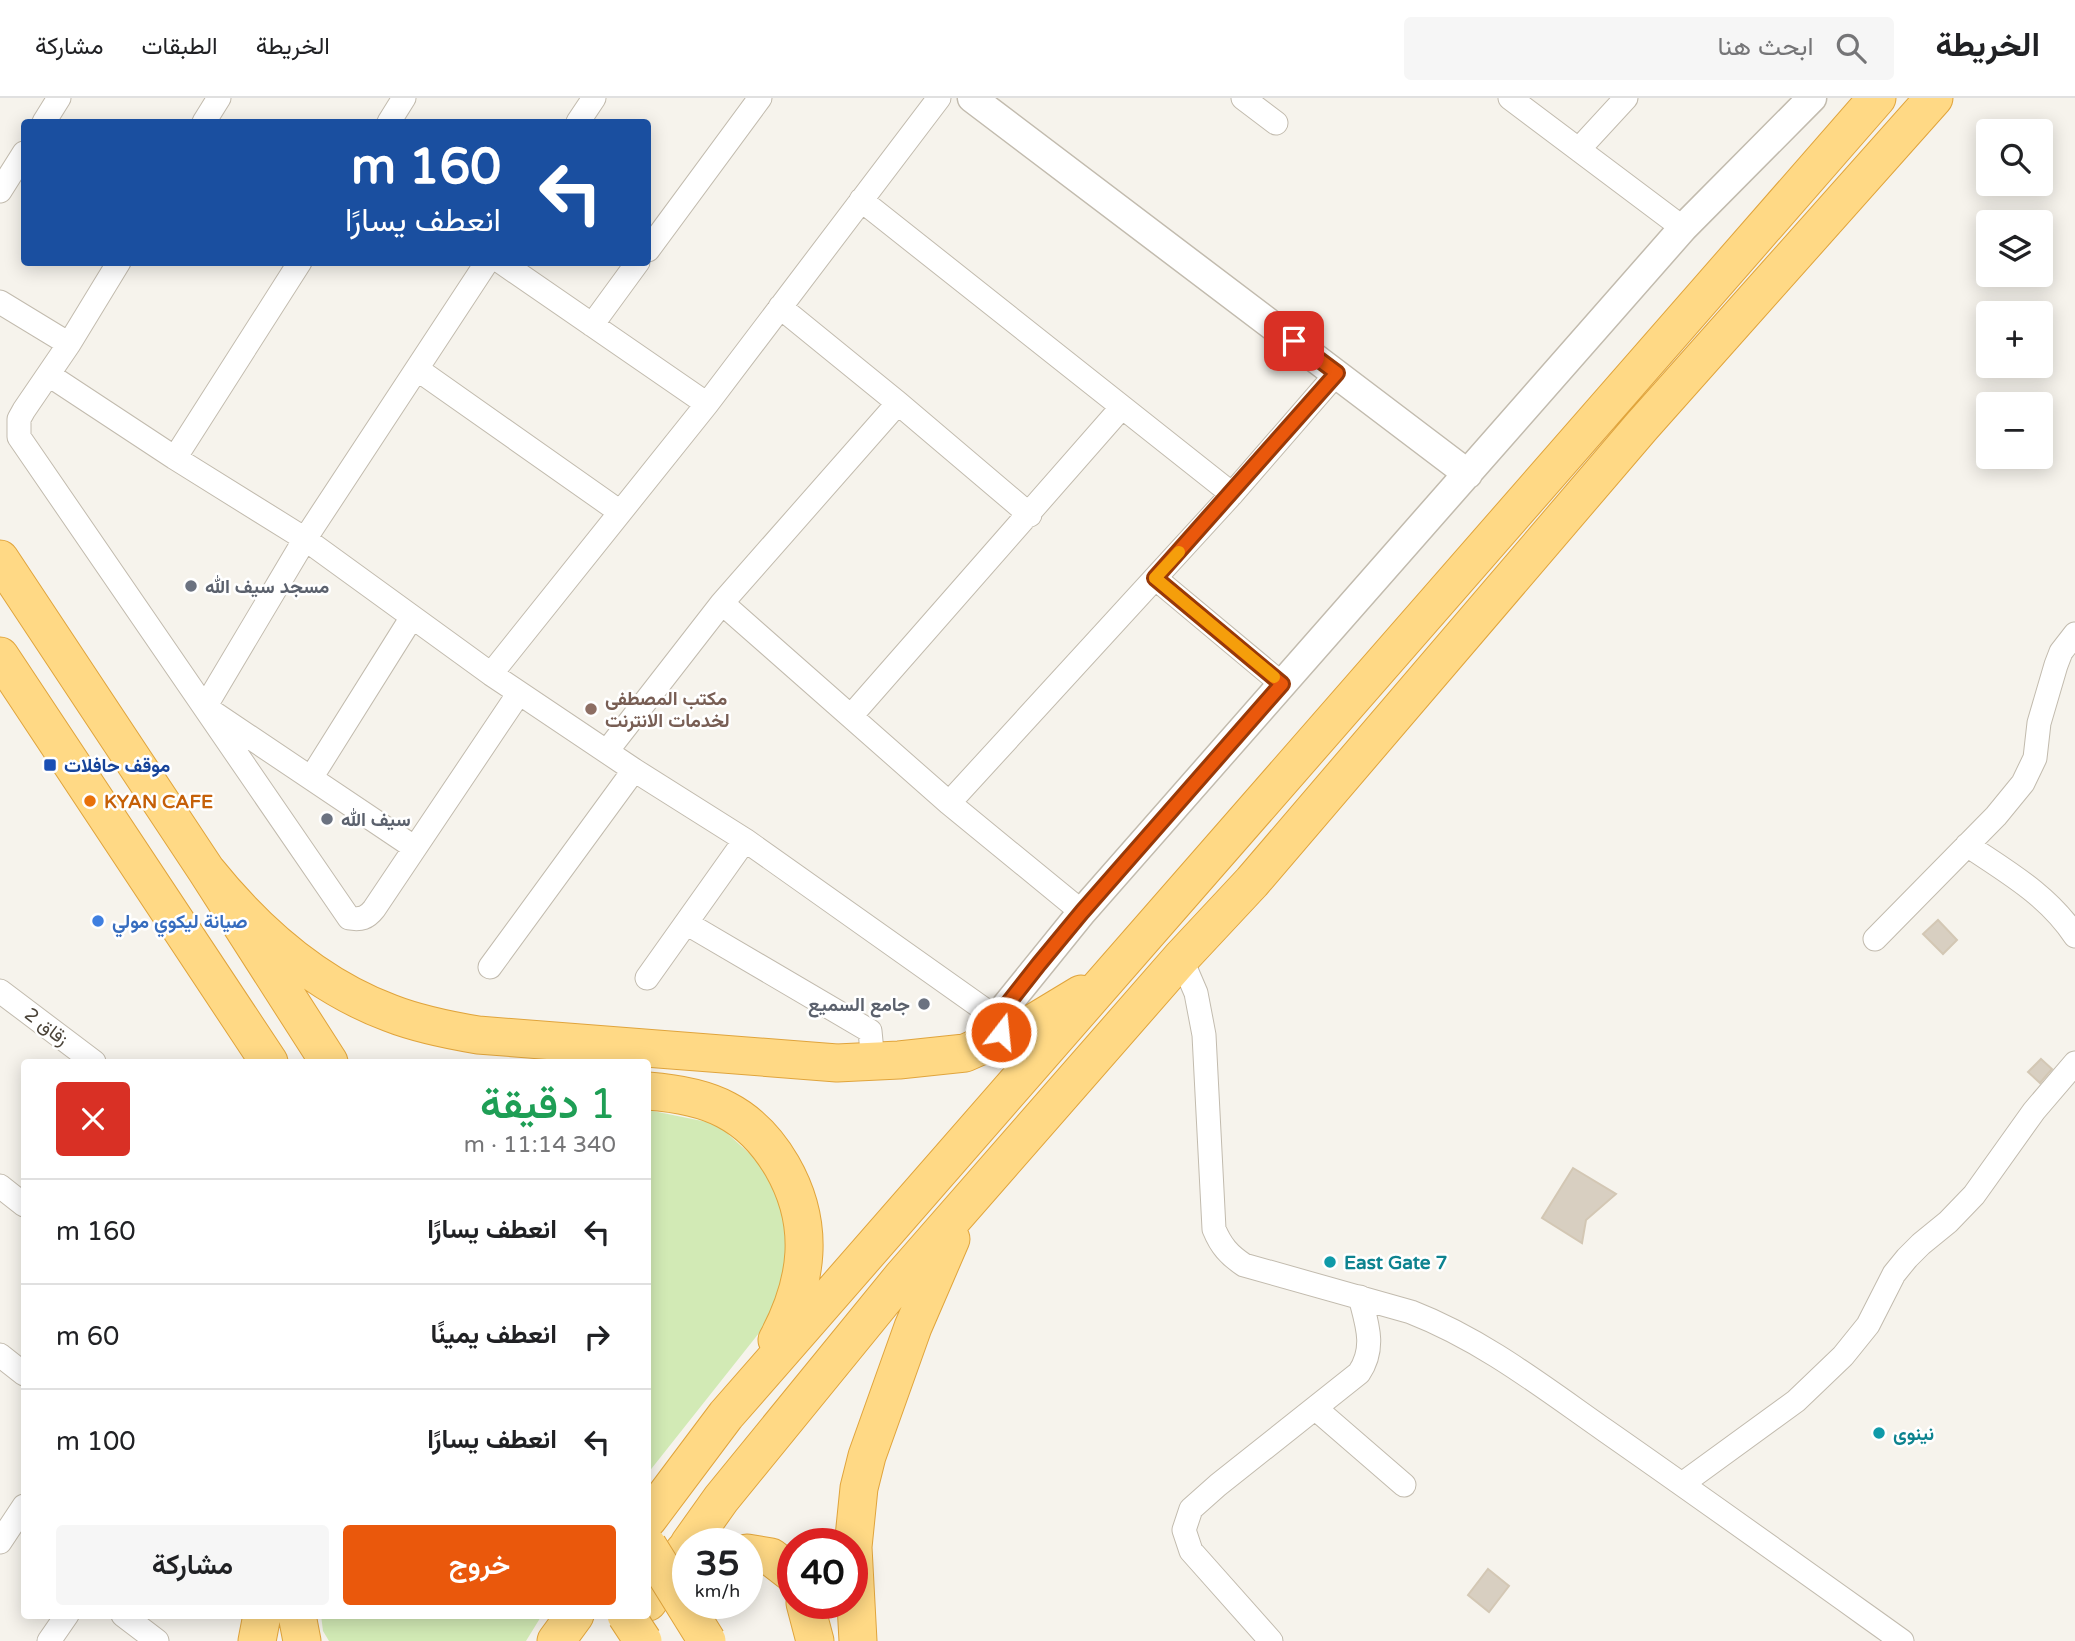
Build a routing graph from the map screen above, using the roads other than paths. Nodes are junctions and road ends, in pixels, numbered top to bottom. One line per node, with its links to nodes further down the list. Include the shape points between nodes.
1 (60, 98): 14 (street)
2 (219, 98): 15 (street)
3 (404, 98): 16 (street)
4 (594, 98): 17 (street)
5 (760, 98): 24 (street)
6 (939, 98): 22 (street)
7 (972, 98): 35 (street)
8 (1243, 98): 18 (street)
9 (1510, 98): 19 (street)
10 (1626, 98): 19 (street)
11 (1812, 98): 23 (street)
12 (1877, 98): 67 (highway)
13 (1934, 98): 70 (highway, via 1642,426 1252,882)
14 (46, 119)
15 (206, 119)
16 (391, 119)
17 (580, 119)
18 (1276, 123)
19 (1579, 149): 23 (street)
20 (21, 158): 21 (street)
21 (0, 191)
22 (861, 200): 31 (street); 39 (street)
23 (1683, 228): 41 (street)
24 (651, 246)
25 (116, 266): 33 (street)
26 (297, 266): 40 (street)
27 (484, 266): 34 (street)
28 (507, 266): 32 (street)
29 (635, 266): 32 (street)
30 (0, 302): 33 (street)
31 (780, 307): 37 (street); 38 (street)
32 (592, 325): 38 (street)
33 (69, 344): 36 (street)
34 (417, 369): 43 (street); 45 (street)
35 (1337, 373): 41 (street); 42 (street)
36 (49, 375): 40 (street); 55 (street, via 19,419 19,437)
37 (898, 403): 44 (street); 48 (street)
38 (706, 404): 43 (street)
39 (1122, 407): 42 (street); 44 (street)
40 (175, 458): 45 (street)
41 (1468, 474): 53 (street)
42 (1232, 494): 47 (street)
43 (620, 512): 52 (street)
44 (1030, 515): 56 (street)
45 (305, 539): 49 (street); 55 (street)
46 (0, 559): 64 (highway)
47 (1155, 578): 53 (street); 60 (street)
48 (722, 603): 56 (street); 57 (street)
49 (412, 617): 52 (street); 59 (street)
50 (2075, 634): 62 (street, via 2056,665 2029,773)
51 (0, 656): 74 (highway)
52 (491, 674): 54 (street)
53 (1282, 684): 65 (street)
54 (519, 693): 57 (street); 63 (street)
55 (205, 707): 59 (street); 63 (street, via 349,918 368,917)
56 (850, 716): 60 (street)
57 (607, 751): 58 (street)
58 (634, 769): 61 (street); 71 (street)
59 (311, 778): 63 (street)
60 (949, 803): 65 (street)
61 (745, 840): 66 (street); 75 (street)
62 (1967, 845): 68 (street, via 2043,897); 69 (street)
63 (415, 848)
64 (206, 870): 79 (highway); 80 (highway, via 260,930 323,979 390,1013 433,1027 524,1039)
65 (1082, 912): 75 (street, via 1006,1006)
66 (686, 923): 72 (street); 80 (street, via 870,1031)
67 (1147, 935): 75 (highway, via 1122,961 1054,1012); 90 (highway)
68 (2075, 936)
69 (1875, 939)
70 (1181, 958): 83 (highway); 86 (street, via 1196,993 1202,1024 1214,1229 1220,1244 1244,1265)
71 (490, 967)
72 (647, 978)
73 (0, 991): 76 (street, زقاق 2)
74 (225, 998): 77 (highway); 78 (highway)
75 (1001, 1029): 80 (highway, via 965,1053)
76 (90, 1059)
77 (257, 1059)
78 (267, 1059)
79 (327, 1059)
80 (873, 1062)
81 (2071, 1072): 91 (street, via 2034,1111 1973,1195 1900,1266 1868,1325 1843,1356 1796,1401)
82 (651, 1091): 90 (highway, via 702,1100 747,1123 782,1166 803,1220 804,1258 797,1296 772,1350)
83 (985, 1184): 95 (highway, via 902,1277); 119 (highway, via 942,1256 867,1457 853,1547)
84 (0, 1186): 85 (street)
85 (21, 1203)
86 (1360, 1297): 89 (street, via 1369,1331 1367,1358 1353,1379); 91 (street, via 1411,1311 1479,1344)
87 (0, 1355): 88 (street)
88 (21, 1372)
89 (1315, 1408): 92 (street); 120 (street, via 1218,1485 1191,1509 1185,1523 1191,1551)
90 (726, 1415): 94 (highway)
91 (1682, 1484): 121 (street)
92 (1404, 1485)
93 (21, 1512): 96 (street)
94 (651, 1515)
95 (700, 1528)
96 (8, 1536)
97 (651, 1551): 117 (highway, bridge)
98 (672, 1568): 100 (highway)
99 (672, 1586): 101 (highway)
100 (651, 1599)
101 (651, 1601)
102 (64, 1619): 110 (street)
103 (128, 1619): 111 (street)
104 (261, 1619): 112 (highway)
105 (298, 1619): 113 (highway)
106 (572, 1619): 114 (highway)
107 (629, 1619): 116 (highway, bridge)
108 (635, 1619): 115 (highway)
109 (809, 1619): 118 (highway)
110 (49, 1641)
111 (157, 1641)
112 (257, 1641)
113 (302, 1641)
114 (556, 1641)
115 (621, 1641)
116 (643, 1641)
117 (707, 1641)
118 (815, 1641)
119 (858, 1641)
120 (1271, 1641)
121 (1902, 1641)

